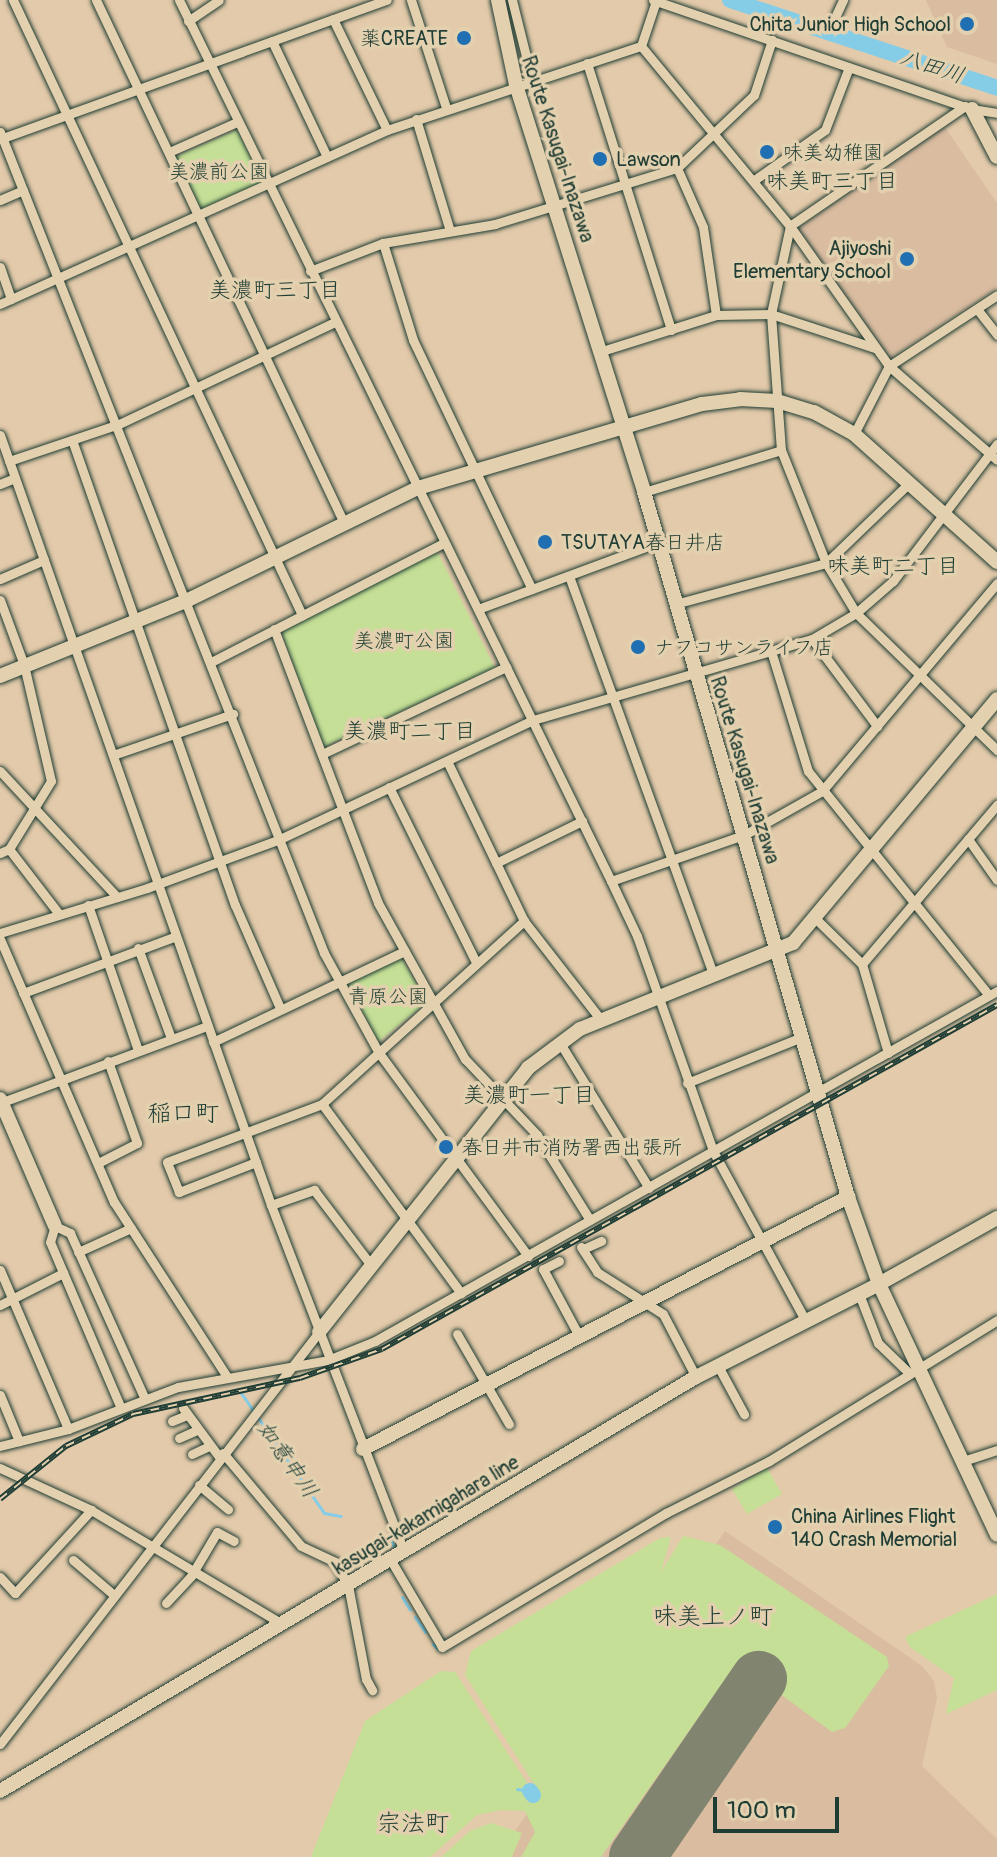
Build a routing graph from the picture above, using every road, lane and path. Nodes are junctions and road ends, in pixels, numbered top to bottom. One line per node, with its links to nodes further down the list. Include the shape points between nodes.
1 (13, 0): 26 (street)
2 (96, 0): 22 (street)
3 (179, 0): 13 (street)
4 (219, 0): 13 (street)
5 (411, 0): 24 (street)
6 (498, 0): 21 (street, Route Kasugai-Inazawa)
7 (512, 0): 20 (street)
8 (843, 0): 11 (street)
9 (382, 1): 12 (street)
10 (654, 1): 14 (street); 16 (street)
11 (836, 15)
12 (333, 19): 15 (street); 29 (street)
13 (188, 21): 17 (street)
14 (772, 40): 19 (street); 30 (street, via 754,95)
15 (272, 41): 17 (street); 33 (street)
16 (641, 46): 18 (street); 30 (street)
17 (210, 63): 22 (street); 28 (street)
18 (587, 63): 20 (street); 38 (street)
19 (849, 67): 23 (street); 36 (street, via 825,130)
20 (532, 80): 21 (street)
21 (516, 85): 24 (street); 41 (street, Route Kasugai-Inazawa)
22 (139, 89): 26 (street); 32 (street)
23 (968, 107): 25 (street); 34 (street); 43 (street)
24 (446, 108): 27 (street)
25 (997, 113)
26 (65, 115): 31 (street); 46 (street)
27 (416, 119): 29 (street); 44 (street)
28 (237, 122): 32 (street); 37 (street)
29 (387, 130): 33 (street)
30 (713, 134): 35 (street); 36 (street)
31 (1, 137): 39 (street)
32 (169, 152): 42 (street)
33 (327, 157): 37 (street)
34 (997, 157)
35 (677, 168): 38 (street); 55 (street, via 703,227)
36 (753, 181): 43 (street)
37 (268, 185): 42 (street); 48 (street)
38 (626, 185): 41 (street); 57 (street)
39 (23, 190): 40 (street); 49 (street)
40 (0, 200)
41 (556, 207): 44 (street); 60 (street, Route Kasugai-Inazawa)
42 (199, 216): 46 (street); 61 (street)
43 (790, 226): 54 (street); 59 (street)
44 (450, 231): 45 (street)
45 (383, 243): 48 (street); 74 (street, via 413,340)
46 (127, 248): 49 (street); 63 (street)
47 (0, 267): 51 (street)
48 (310, 271): 56 (street)
49 (59, 277): 51 (street); 65 (street)
50 (997, 295): 53 (street)
51 (11, 299): 52 (street)
52 (0, 304)
53 (977, 309): 58 (street); 62 (street)
54 (771, 314): 55 (street); 59 (street); 64 (street)
55 (716, 315): 57 (street)
56 (335, 322): 61 (street); 78 (street)
57 (671, 330): 60 (street)
58 (997, 335)
59 (875, 348): 62 (street)
60 (602, 351): 66 (street, Route Kasugai-Inazawa)
61 (265, 355): 63 (street); 81 (street)
62 (889, 366): 67 (street); 72 (street)
63 (194, 389): 65 (street); 84 (street)
64 (777, 401): 66 (street, via 702,404); 67 (street, via 814,412); 71 (street)
65 (119, 424): 69 (street); 93 (street)
66 (625, 427): 74 (street); 79 (street, Route Kasugai-Inazawa)
67 (854, 434): 76 (street)
68 (0, 435): 73 (street)
69 (72, 440): 73 (street); 98 (street)
70 (997, 444): 72 (street)
71 (781, 450): 79 (street); 87 (street)
72 (994, 456): 80 (street)
73 (9, 461): 75 (street)
74 (479, 470): 78 (street); 91 (street)
75 (15, 478): 77 (street); 85 (street)
76 (909, 483): 80 (street); 87 (street)
77 (0, 484)
78 (418, 488): 81 (street); 83 (street)
79 (644, 492): 82 (street, Route Kasugai-Inazawa)
80 (945, 515): 86 (street); 96 (street, via 893,581)
81 (343, 521): 84 (street)
82 (659, 542): 88 (street); 94 (street, Route Kasugai-Inazawa)
83 (444, 543): 95 (street); 97 (street)
84 (274, 557): 93 (street); 97 (street)
85 (44, 560): 89 (street); 101 (street)
86 (997, 562)
87 (826, 563): 94 (street); 96 (street)
88 (569, 576): 91 (street); 109 (street)
89 (0, 579)
90 (997, 583): 108 (street)
91 (532, 589): 95 (street)
92 (0, 600): 104 (street)
93 (188, 600): 98 (street); 103 (street)
94 (675, 604): 106 (street, Route Kasugai-Inazawa)
95 (478, 609): 105 (street)
96 (856, 613): 100 (street); 108 (street)
97 (302, 615): 99 (street)
98 (137, 622): 101 (street); 115 (street)
99 (274, 629): 103 (street); 117 (street)
100 (812, 639): 102 (street); 113 (street)
101 (74, 645): 104 (street); 118 (street)
102 (771, 651): 106 (street); 122 (street, via 799,751)
103 (213, 661): 111 (street)
104 (24, 665): 107 (street); 124 (street, via 51,781)
105 (506, 667): 112 (street); 117 (street)
106 (695, 671): 109 (street); 127 (street, Route Kasugai-Inazawa)
107 (0, 676)
108 (921, 676): 113 (street); 114 (street)
109 (612, 696): 112 (street); 133 (street)
110 (997, 699): 114 (street)
111 (233, 714): 115 (street); 128 (street)
112 (533, 720): 119 (street); 126 (street)
113 (877, 726): 122 (street)
114 (973, 727): 116 (street); 131 (street)
115 (176, 733): 118 (street); 132 (street)
116 (997, 750)
117 (322, 754): 125 (street)
118 (113, 755): 137 (street)
119 (447, 761): 121 (street); 134 (street)
120 (0, 771): 124 (street)
121 (389, 787): 125 (street); 150 (street)
122 (822, 791): 127 (street); 131 (street)
123 (997, 805): 129 (street)
124 (34, 808): 130 (street); 138 (street)
125 (342, 810): 128 (street); 148 (street, via 378,903)
126 (582, 821): 134 (street); 136 (street)
127 (744, 835): 133 (street); 147 (street, Route Kasugai-Inazawa)
128 (280, 839): 132 (street); 153 (street)
129 (968, 839): 135 (street); 139 (street)
130 (5, 851): 141 (street)
131 (870, 851): 139 (street); 142 (street)
132 (221, 860): 137 (street); 158 (street)
133 (673, 860): 136 (street); 152 (street)
134 (496, 863): 143 (street)
135 (997, 880)
136 (611, 881): 156 (street)
137 (157, 882): 138 (street); 145 (street)
138 (117, 897): 140 (street)
139 (913, 903): 151 (street); 155 (street)
140 (88, 905): 141 (street); 149 (street)
141 (59, 914): 144 (street)
142 (815, 918): 147 (street, via 793,943); 151 (street)
143 (524, 921): 150 (street); 159 (street)
144 (0, 936): 154 (street)
145 (176, 936): 146 (street); 160 (street)
146 (138, 948): 149 (street); 162 (street)
147 (777, 950): 152 (street); 161 (street, Route Kasugai-Inazawa)
148 (405, 951): 153 (street); 157 (street)
149 (105, 958): 154 (street); 165 (street)
150 (476, 962): 157 (street)
151 (862, 964): 167 (street)
152 (713, 974): 156 (street)
153 (338, 982): 158 (street); 166 (street)
154 (23, 993): 169 (street)
155 (993, 993): 167 (street)
156 (659, 998): 159 (street); 170 (street)
157 (434, 1003): 166 (street); 172 (street, via 465,1059)
158 (280, 1008): 163 (street)
159 (601, 1020): 164 (street)
160 (207, 1026): 162 (street); 163 (street)
161 (802, 1037): 170 (street); 171 (street, Route Kasugai-Inazawa)
162 (171, 1038): 165 (street)
163 (213, 1042): 175 (street)
164 (560, 1043): 172 (street); 180 (street)
165 (138, 1050): 168 (street)
166 (379, 1053): 174 (street); 177 (street)
167 (888, 1053): 171 (street)
168 (108, 1061): 169 (street); 179 (street, via 137,1143)
169 (60, 1078): 173 (street); 179 (street)
170 (687, 1083): 176 (street)
171 (817, 1093): 176 (street); 181 (street, Route Kasugai-Inazawa)
172 (502, 1098): 177 (street); 185 (street, via 537,1135)
173 (0, 1101): 186 (street)
174 (322, 1104): 175 (street); 183 (street)
175 (246, 1132): 178 (street); 178 (street, via 167,1162 179,1192)
176 (713, 1151): 180 (street); 189 (street)
177 (455, 1155): 183 (street); 191 (street)
178 (256, 1162): 182 (street)
179 (98, 1163): 187 (street)
180 (649, 1188): 185 (street)
181 (848, 1197): 189 (street); 196 (street, Route Kasugai-Inazawa)
182 (271, 1205): 193 (street, via 314,1190); 204 (street)
183 (407, 1218): 193 (street); 197 (street)
184 (997, 1218): 196 (street, kasugai-kakamigahara line)
185 (590, 1220): 191 (street)
186 (55, 1226): 190 (street, via 70,1233); 195 (street, via 50,1242)
187 (131, 1228): 190 (street); 211 (street)
188 (601, 1241): 200 (street, via 582,1248 597,1272)
189 (761, 1242): 200 (street); 202 (street)
190 (78, 1252): 215 (street)
191 (528, 1256): 197 (street)
192 (559, 1261): 206 (street, via 543,1269)
193 (371, 1265): 204 (street)
194 (0, 1270): 199 (street)
195 (63, 1273): 199 (street); 216 (street)
196 (879, 1284): 198 (street, kasugai-kakamigahara line); 209 (street, Route Kasugai-Inazawa)
197 (461, 1293): 207 (street)
198 (859, 1294): 202 (street, kasugai-kakamigahara line); 209 (street, via 878,1343)
199 (11, 1296): 201 (street); 220 (street)
200 (640, 1303): 206 (street); 212 (street, via 663,1314)
201 (0, 1305)
202 (805, 1320): 208 (street, kasugai-kakamigahara line)
203 (997, 1320): 209 (street)
204 (319, 1332): 207 (street); 210 (street)
205 (457, 1334): 213 (street)
206 (578, 1334): 213 (street)
207 (328, 1360): 210 (street); 226 (street)
208 (718, 1366): 212 (street, kasugai-kakamigahara line); 217 (street)
209 (913, 1369): 230 (street, Route Kasugai-Inazawa); 239 (street, via 769,1461 666,1513 442,1647)
210 (286, 1370): 211 (street); 229 (street)
211 (227, 1377): 215 (street)
212 (696, 1377): 238 (street, kasugai-kakamigahara line)
213 (487, 1383): 219 (street); 226 (street)
214 (0, 1395): 223 (street)
215 (144, 1397): 216 (street)
216 (120, 1406): 220 (street)
217 (744, 1414)
218 (172, 1421): 221 (street, via 185,1411)
219 (509, 1424)
220 (68, 1429): 223 (street)
221 (195, 1431): 222 (street); 225 (street)
222 (179, 1438)
223 (19, 1441): 224 (street)
224 (0, 1446)
225 (209, 1446): 228 (street); 229 (street)
226 (363, 1449): 238 (street)
227 (997, 1450): 230 (street)
228 (192, 1454)
229 (222, 1456): 232 (street); 243 (street, via 301,1546 329,1556)
230 (963, 1461): 235 (street, Route Kasugai-Inazawa)
231 (0, 1468): 234 (street)
232 (199, 1485): 233 (street); 237 (street)
233 (228, 1509)
234 (91, 1510): 237 (street); 242 (street, via 15,1593)
235 (997, 1535)
236 (234, 1541): 241 (street, via 217,1532)
237 (153, 1544): 241 (street); 244 (street)
238 (404, 1551): 239 (street, kasugai-kakamigahara line)
239 (390, 1559): 243 (street, kasugai-kakamigahara line)
240 (73, 1560): 244 (street)
241 (193, 1568): 245 (street); 246 (street)
242 (0, 1577)
243 (348, 1585): 246 (street, kasugai-kakamigahara line); 247 (street)
244 (114, 1595): 248 (street)
245 (166, 1603)
246 (282, 1624): 249 (street, kasugai-kakamigahara line)
247 (372, 1690)
248 (0, 1744)
249 (0, 1791)

